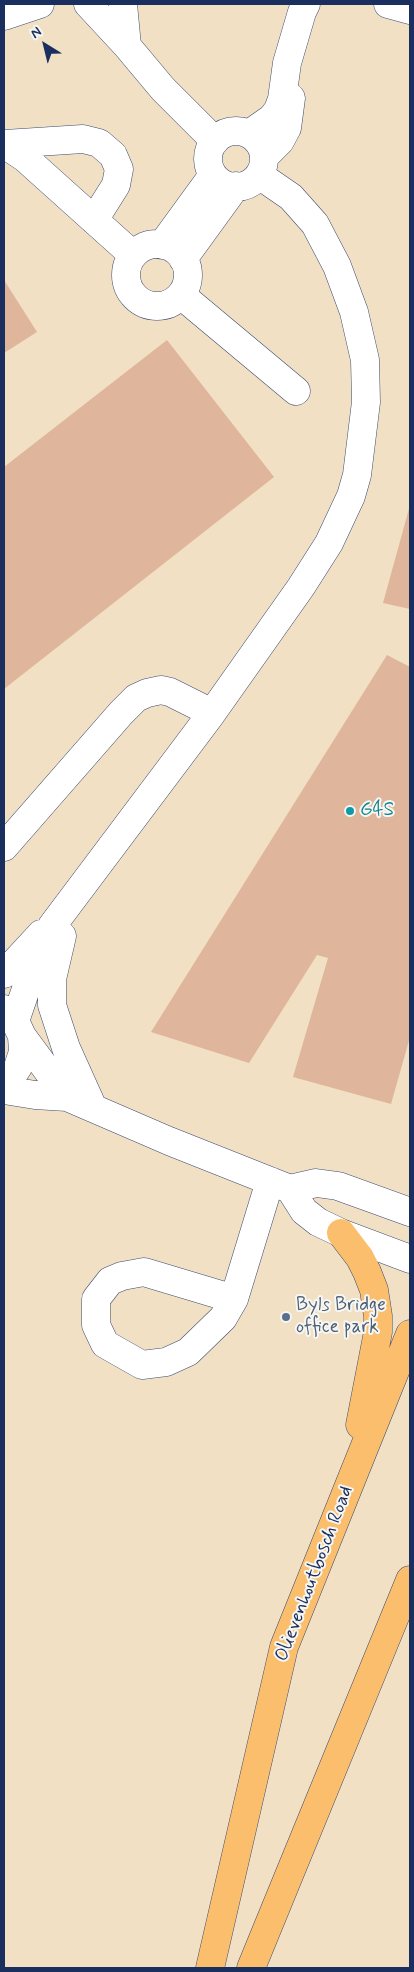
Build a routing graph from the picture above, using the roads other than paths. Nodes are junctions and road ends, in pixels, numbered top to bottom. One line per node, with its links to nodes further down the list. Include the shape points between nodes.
1 (40, 4): 7 (lane)
2 (88, 4): 9 (lane)
3 (123, 4): 9 (lane)
4 (306, 4): 8 (lane)
5 (388, 4): 6 (lane)
6 (410, 10)
7 (4, 16)
8 (294, 44): 10 (lane, via 278,110); 13 (lane, via 287,128 280,141)
9 (128, 46): 11 (lane, via 163,88)
10 (249, 134): 11 (lane, via 231,132); 13 (lane, via 257,140)
11 (215, 141): 13 (lane, via 208,158)
12 (5, 144): 14 (lane); 14 (lane, via 83,139 99,143 113,155 118,169 116,185)
13 (243, 173): 15 (lane); 19 (lane, via 291,197 315,224 337,266 354,312 365,360 366,402 357,475 329,543 302,587)
14 (94, 220): 16 (lane)
15 (173, 252): 16 (lane, via 149,245); 17 (lane, via 188,271 187,284)
16 (133, 255): 17 (lane, via 126,274 134,297 145,305 158,307)
17 (181, 295): 18 (lane)
18 (296, 391)
19 (212, 713): 20 (lane, via 161,690 136,698); 21 (lane)
20 (4, 847)
21 (74, 896): 22 (lane); 28 (lane, via 57,953 52,1005 66,1048)
22 (52, 926): 23 (lane, via 32,942); 24 (lane)
23 (4, 974)
24 (14, 1022): 25 (lane, via 23,1052 18,1067); 27 (lane)
25 (4, 1084)
26 (4, 1090): 27 (lane)
27 (67, 1097): 28 (lane)
28 (93, 1108): 29 (lane, via 169,1142)
29 (280, 1185): 30 (lane, via 316,1183 338,1186); 31 (lane, via 304,1211); 33 (lane)
30 (410, 1212)
31 (340, 1233): 32 (lane); 35 (main road, via 360,1258 374,1290 378,1332)
32 (410, 1259)
33 (234, 1299): 33 (lane, via 144,1272 122,1276 110,1281 96,1299 96,1325 105,1344 142,1365 166,1362 188,1352 222,1318)
34 (410, 1334): 35 (main road, Olievenhoutbosch Road)
35 (349, 1486): 37 (main road, Olievenhoutbosch Road, via 284,1647)
36 (410, 1580): 38 (main road)
37 (210, 1968)
38 (251, 1968)

